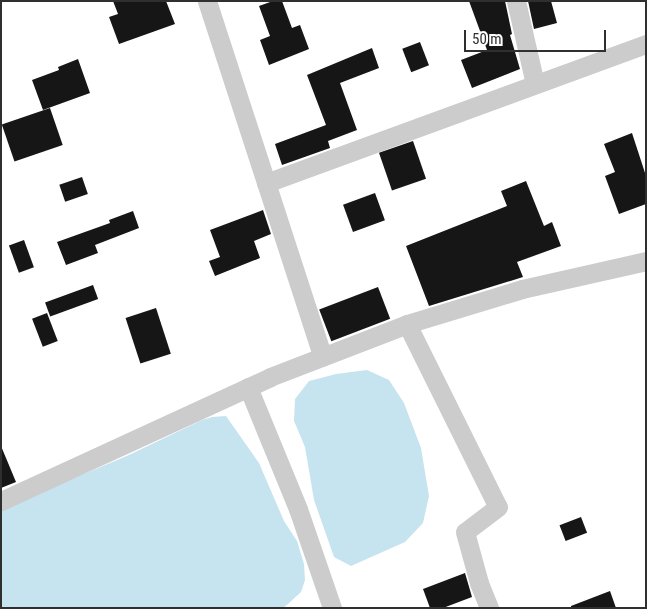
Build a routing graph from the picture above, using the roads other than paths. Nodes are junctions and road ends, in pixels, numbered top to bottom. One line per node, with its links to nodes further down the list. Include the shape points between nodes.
1 (207, 1): 5 (street)
2 (516, 1): 4 (street)
3 (646, 44): 4 (street)
4 (535, 84): 5 (street)
5 (266, 183): 8 (street)
6 (646, 261): 7 (street, via 522,289)
7 (407, 324): 8 (street); 12 (street, via 498,507 465,532)
8 (323, 357): 9 (street)
9 (248, 388): 10 (street); 11 (street, via 298,509)
10 (1, 501)
11 (332, 608)
12 (489, 608)

